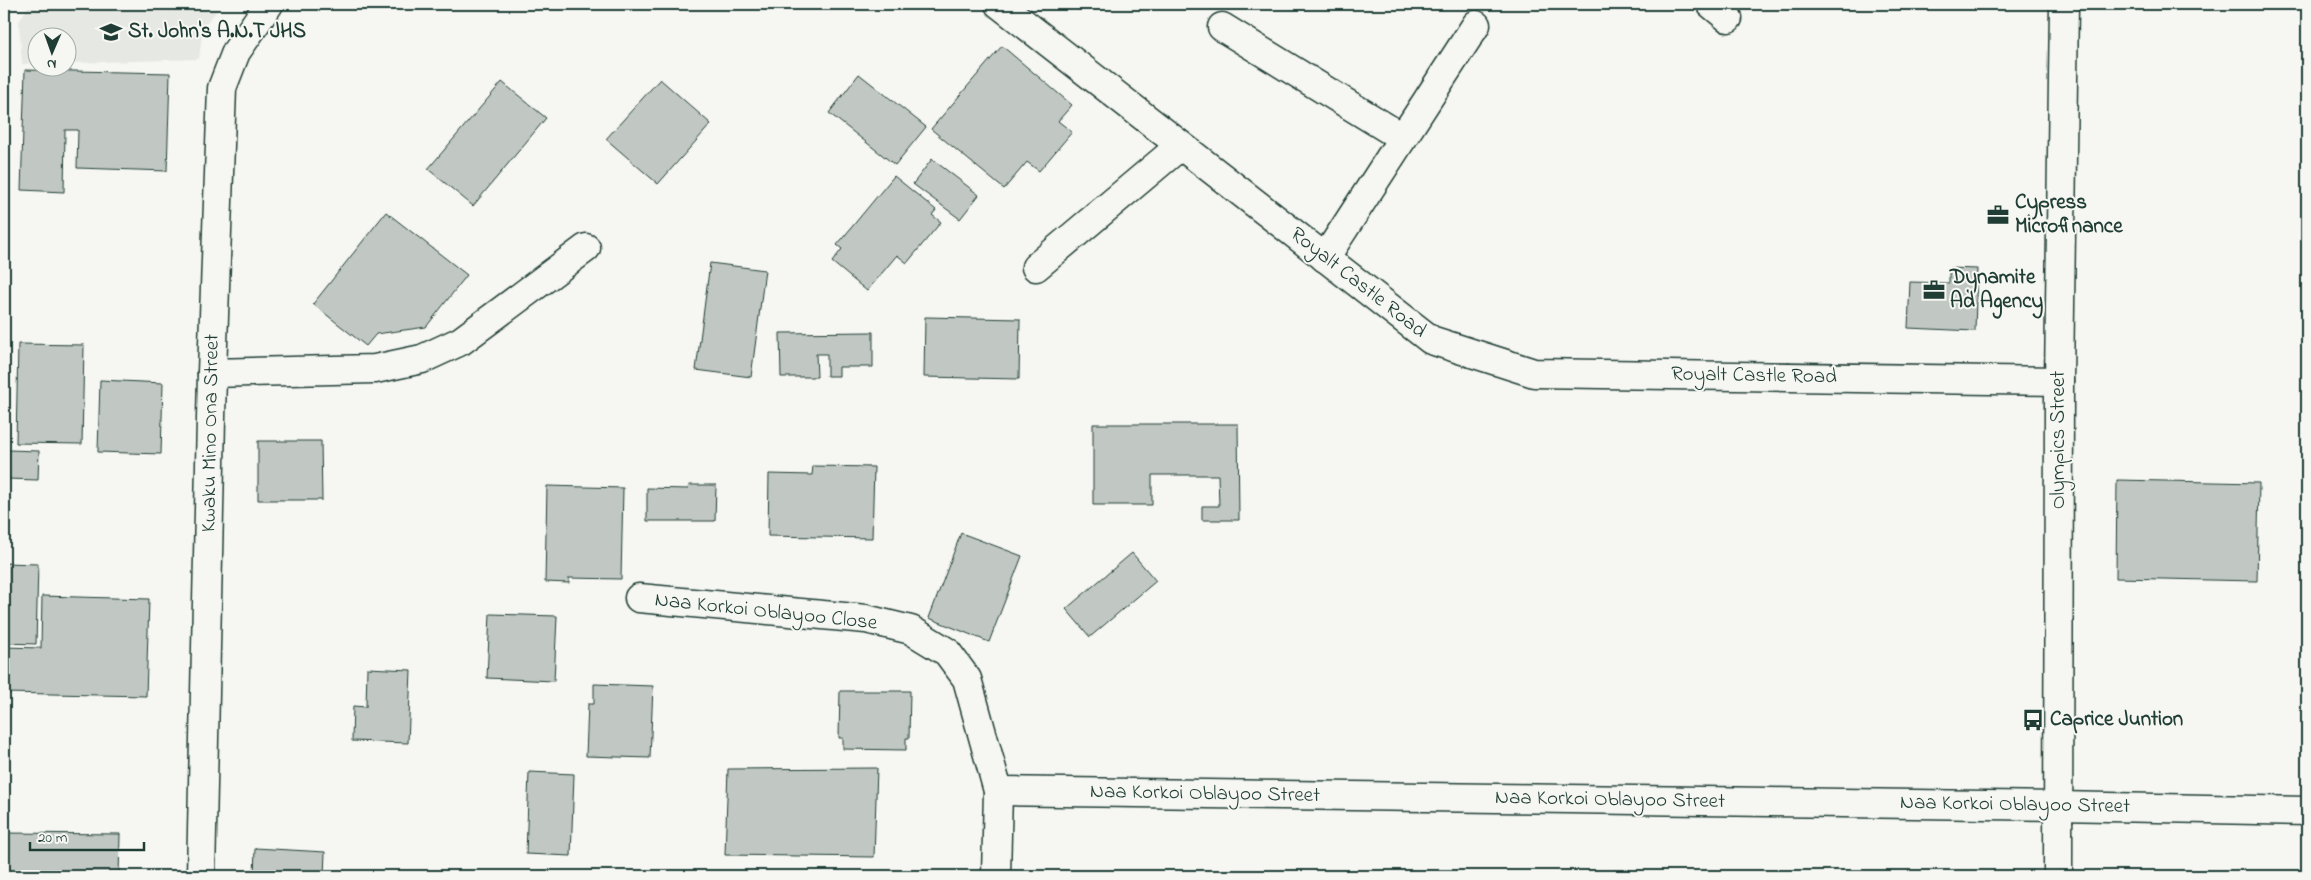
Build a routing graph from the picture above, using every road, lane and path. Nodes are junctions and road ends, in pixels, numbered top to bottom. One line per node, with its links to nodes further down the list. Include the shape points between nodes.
1 (269, 4): 11 (street, Kwaku Mino Ona Street, via 236,52 222,88)
2 (2064, 4): 12 (street, Olympics Street)
3 (1017, 9): 7 (street, Royalt Castle Road)
4 (1476, 25): 6 (street)
5 (1222, 28): 6 (street)
6 (1403, 138): 9 (street)
7 (1180, 146): 9 (street, Royalt Castle Road); 10 (street)
8 (586, 248): 11 (street, via 461,341 422,359 375,369)
9 (1325, 258): 12 (street, Royalt Castle Road, via 1432,340 1534,373)
10 (1036, 267)
11 (212, 373): 17 (street, Kwaku Mino Ona Street)
12 (2059, 381): 15 (street, Olympics Street)
13 (639, 598): 14 (street, Naa Korkoi Oblayoo Close, via 866,619 911,630 947,652 967,679)
14 (998, 791): 15 (street, Naa Korkoi Oblayoo Street); 18 (street)
15 (2058, 806): 16 (street, Naa Korkoi Oblayoo Street); 19 (street, Olympics Street)
16 (2307, 811)
17 (201, 876)
18 (996, 876)
19 (2058, 876)

